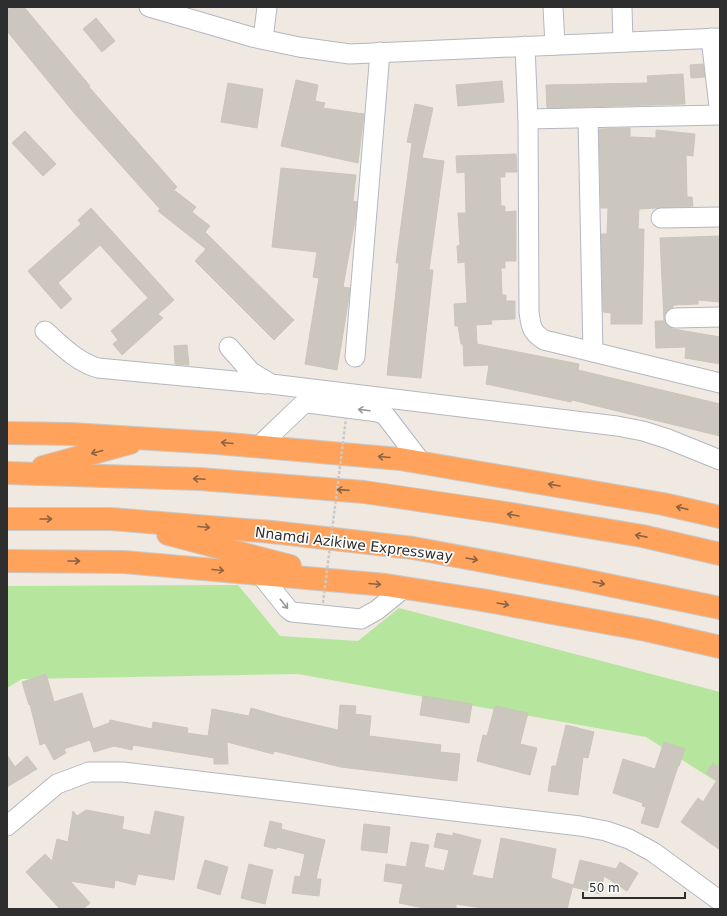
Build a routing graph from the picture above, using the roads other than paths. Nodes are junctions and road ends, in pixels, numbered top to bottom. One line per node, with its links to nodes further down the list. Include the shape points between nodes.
1 (149, 7): 6 (street)
2 (267, 7): 6 (street)
3 (553, 7): 8 (street)
4 (622, 7): 7 (street)
5 (715, 38): 7 (street); 11 (street)
6 (263, 39): 10 (street, via 350,54)
7 (622, 42): 8 (street)
8 (555, 45): 9 (street)
9 (526, 46): 10 (street); 13 (street)
10 (380, 52): 21 (street)
11 (720, 115): 12 (street)
12 (588, 118): 13 (street); 20 (street)
13 (528, 119): 20 (street, via 531,327 536,335 544,340)
14 (720, 217): 15 (street)
15 (661, 218)
16 (720, 317): 17 (street)
17 (675, 318)
18 (45, 331): 23 (street, via 78,359 98,368)
19 (229, 347): 23 (street, via 251,372)
20 (593, 352): 22 (street)
21 (355, 356)
22 (720, 382)
23 (271, 384): 27 (street, via 643,431)
24 (7, 433): 25 (highway)
25 (148, 438): 26 (highway, one-way to 25); 29 (highway, one-way to 29)
26 (260, 446): 28 (highway, one-way to 26); 28 (street, one-way to 26, via 385,416 378,412 308,403 302,405)
27 (720, 460)
28 (421, 462): 30 (highway, one-way to 28, via 663,504)
29 (14, 473): 33 (highway, one-way to 29, via 642,536 364,492 200,479)
30 (720, 517)
31 (7, 519): 32 (highway, Nnamdi Azikiwe Expressway, one-way to 32)
32 (111, 519): 36 (highway); 38 (highway, Nnamdi Azikiwe Expressway, one-way to 38, via 272,532 413,548)
33 (720, 554)
34 (7, 561): 35 (highway, one-way to 35, via 124,562)
35 (260, 574): 36 (highway); 37 (street, one-way to 37, via 292,612 361,619 378,610)
36 (352, 582): 37 (highway, one-way to 37)
37 (404, 588): 39 (highway, one-way to 39, via 646,630)
38 (720, 608)
39 (720, 647)
40 (7, 826): 41 (street, via 57,784 89,772 123,772 606,831 629,839 653,852)
41 (720, 901)

